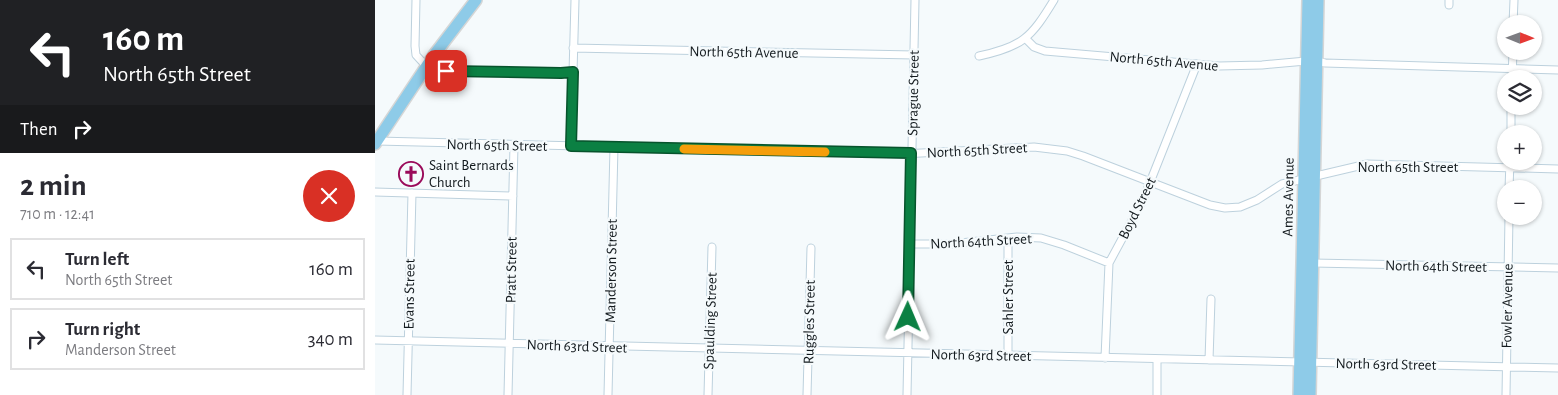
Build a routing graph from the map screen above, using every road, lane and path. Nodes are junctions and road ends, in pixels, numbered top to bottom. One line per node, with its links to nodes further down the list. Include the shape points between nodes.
1 (416, 0): 17 (street, via 416,54)
2 (476, 0): 17 (main road)
3 (575, 0): 11 (street)
4 (915, 0): 12 (street, Sprague Street)
5 (1054, 0): 10 (street, via 1037,28)
6 (1307, 0): 15 (main road, Ames Avenue)
7 (1319, 0): 15 (main road, Ames Avenue)
8 (1514, 0): 9 (street)
9 (1513, 15)
10 (1025, 38): 13 (street, via 1008,49); 16 (street, North 65th Avenue, via 1034,47 1045,51)
11 (573, 48): 12 (street, North 65th Avenue); 20 (street)
12 (914, 55): 25 (street, Sprague Street)
13 (979, 56)
14 (1512, 60): 18 (street)
15 (1312, 61): 16 (street, North 65th Avenue, via 1234,66); 18 (street, North 65th Avenue); 29 (main road, Ames Avenue)
16 (1197, 64): 30 (street, Boyd Street)
17 (427, 68): 20 (street, via 448,72); 21 (main road)
18 (1512, 68): 19 (street, North 65th Avenue)
19 (1558, 70)
20 (573, 72): 23 (street)
21 (376, 142): 22 (street, North 65th Street)
22 (514, 145): 23 (street, North 65th Street); 33 (street, Pratt Street)
23 (571, 146): 24 (street, North 65th Street)
24 (614, 147): 25 (street, North 65th Street); 47 (street, Manderson Street)
25 (911, 153): 30 (street, North 65th Street, via 1051,148 1083,156); 36 (street, Sprague Street)
26 (1497, 165): 29 (street, North 65th Street, via 1367,164)
27 (1542, 168): 28 (street, North 65th Street)
28 (1558, 169)
29 (1310, 178): 30 (street, North 65th Street, via 1282,184 1247,205 1225,208); 40 (main road, Ames Avenue); 55 (main road, Ames Avenue)
30 (1151, 182): 39 (street, Boyd Street)
31 (375, 192): 32 (street)
32 (412, 193): 33 (street); 45 (street, Evans Street)
33 (513, 196): 46 (street, Pratt Street)
34 (1509, 225): 41 (street, Fowler Avenue)
35 (1009, 238): 36 (street, North 64th Street); 39 (street, North 64th Street, via 1050,240); 51 (street, Sahler Street)
36 (910, 244): 50 (street, Sprague Street)
37 (712, 247): 48 (street, Spaulding Street)
38 (811, 248): 49 (street, Ruggles Street)
39 (1109, 263): 52 (street, Boyd Street)
40 (1313, 263): 41 (street, North 64th Street); 55 (main road, Ames Avenue)
41 (1508, 267): 42 (street, North 64th Street); 56 (street, Fowler Avenue)
42 (1558, 268)
43 (1211, 299): 54 (street)
44 (375, 340): 45 (street, North 63rd Street)
45 (408, 341): 46 (street, North 63rd Street); 58 (street, Evans Street)
46 (509, 344): 47 (street, North 63rd Street); 59 (street, Pratt Street)
47 (609, 347): 48 (street, North 63rd Street); 60 (street, Manderson Street)
48 (709, 349): 49 (street, North 63rd Street); 61 (street, Spaulding Street)
49 (808, 351): 50 (street, North 63rd Street); 62 (street, Ruggles Street)
50 (907, 353): 51 (street, North 63rd Street); 63 (street, Sprague Street)
51 (1008, 356): 52 (street, North 63rd Street)
52 (1105, 358): 53 (street, North 63rd Street)
53 (1157, 359): 54 (street, North 63rd Street); 64 (street)
54 (1209, 360): 55 (street, North 63rd Street)
55 (1305, 362): 56 (street, North 63rd Street); 65 (main road, Ames Avenue); 66 (main road, Ames Avenue)
56 (1506, 367): 57 (street, North 63rd Street); 67 (street, Fowler Avenue)
57 (1558, 368)
58 (407, 395)
59 (508, 395)
60 (608, 395)
61 (708, 395)
62 (807, 395)
63 (907, 395)
64 (1157, 395)
65 (1299, 395)
66 (1310, 395)
67 (1506, 395)

